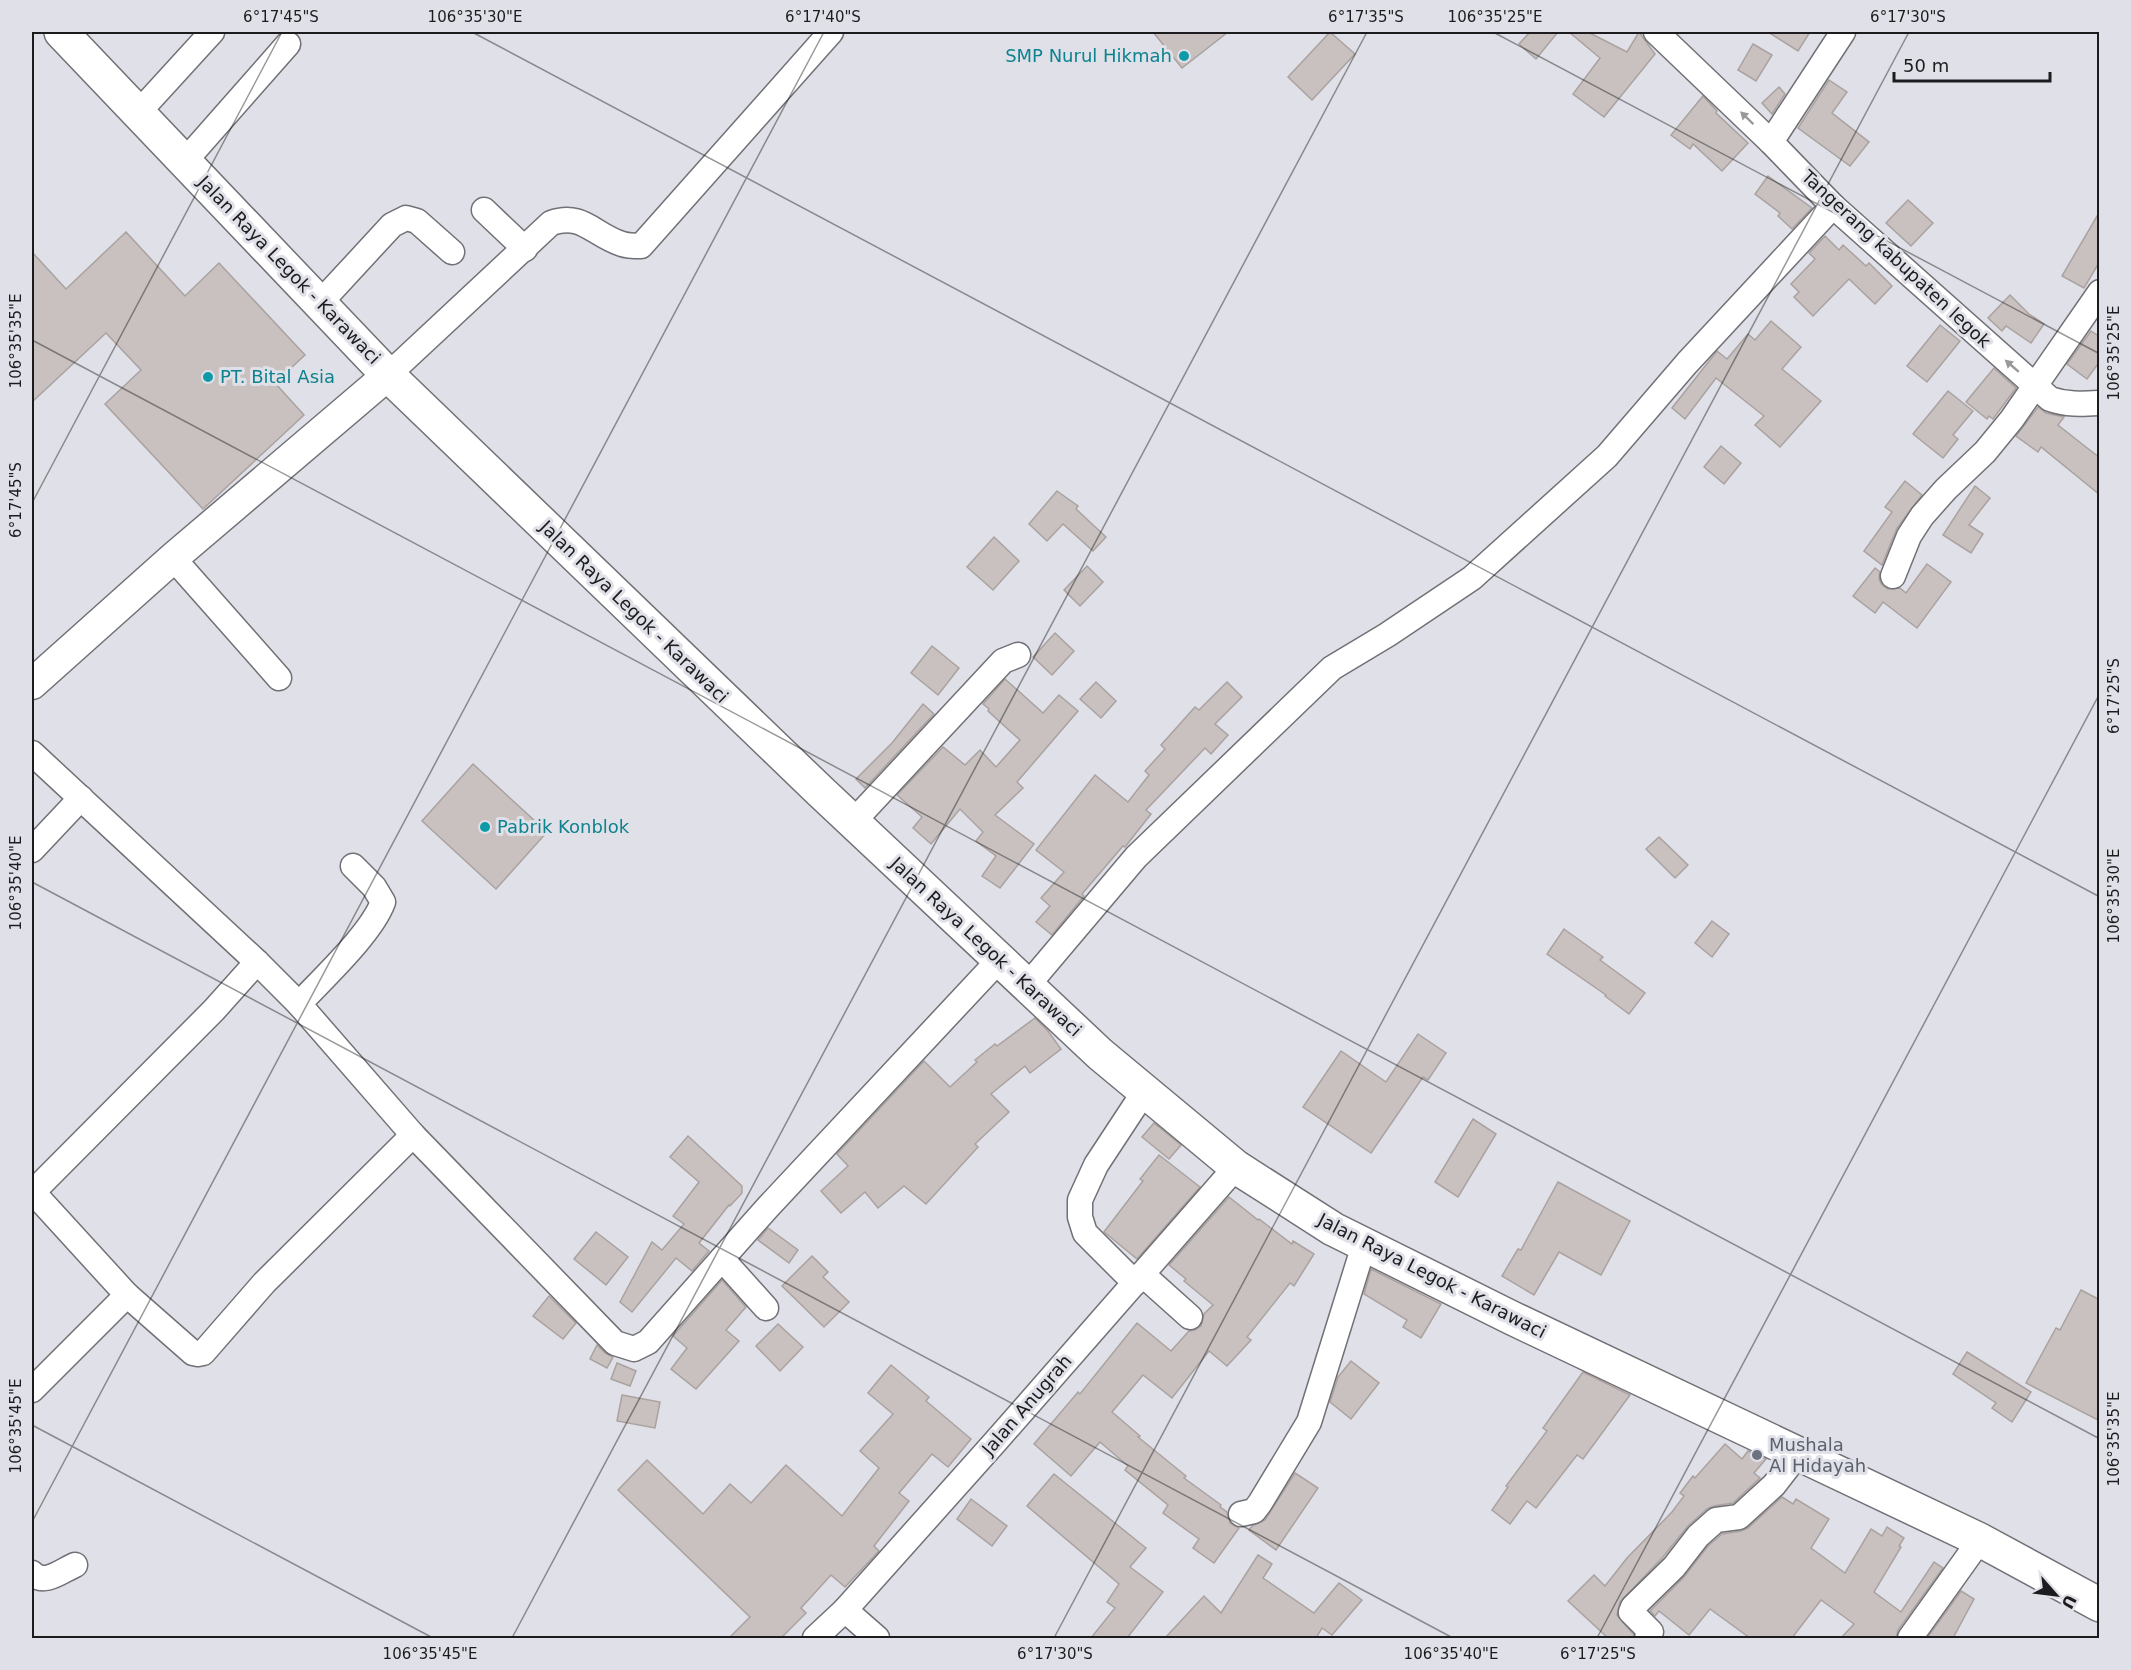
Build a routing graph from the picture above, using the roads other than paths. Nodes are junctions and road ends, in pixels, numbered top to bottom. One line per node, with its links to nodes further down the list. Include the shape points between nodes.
1 (61, 32): 7 (main road, Jalan Raya Legok - Karawaci)
2 (212, 32): 7 (street)
3 (831, 32): 12 (street, via 641,246 622,244 578,220 563,219 551,223)
4 (1656, 32): 8 (street, Tangerang kabupaten legok, one-way to 4)
5 (1843, 32): 8 (street)
6 (288, 44): 9 (street)
7 (138, 113): 9 (main road, Jalan Raya Legok - Karawaci)
8 (1771, 141): 10 (street, Tangerang kabupaten legok)
9 (185, 161): 15 (main road, Jalan Raya Legok - Karawaci)
10 (1833, 206): 17 (street, Tangerang kabupaten legok, one-way to 10); 31 (street, via 1687,363 1607,456 1472,578 1332,668 1136,857)
11 (484, 210): 12 (street)
12 (525, 249): 16 (street)
13 (452, 252): 15 (street, via 417,220 406,218 392,225)
14 (2100, 292): 17 (street)
15 (319, 304): 16 (main road, Jalan Raya Legok - Karawaci)
16 (388, 375): 19 (street); 26 (main road, Jalan Raya Legok - Karawaci)
17 (2035, 385): 18 (street, Tangerang kabupaten legok, via 2050,399 2062,403); 20 (street, via 1985,452 1922,516)
18 (2100, 403)
19 (173, 558): 22 (street); 23 (street)
20 (1893, 576)
21 (1018, 655): 26 (street, via 1003,661 989,675)
22 (279, 678)
23 (32, 684)
24 (32, 753): 25 (street)
25 (81, 798): 27 (street); 30 (street)
26 (853, 822): 29 (main road, Jalan Raya Legok - Karawaci)
27 (32, 850)
28 (353, 866): 32 (street, via 374,887 382,902 379,912)
29 (1000, 959): 31 (main road, Jalan Raya Legok - Karawaci); 38 (street)
30 (257, 962): 32 (street); 36 (street)
31 (1027, 986): 33 (main road, Jalan Raya Legok - Karawaci)
32 (299, 1004): 34 (street)
33 (1144, 1092): 35 (main road, Jalan Raya Legok - Karawaci); 39 (street, via 1096,1165 1080,1200 1085,1233)
34 (413, 1135): 38 (street, via 615,1343 634,1349 648,1342); 40 (street, via 264,1283 203,1353 193,1353)
35 (1236, 1167): 37 (main road, Jalan Raya Legok - Karawaci); 39 (street, Jalan Anugrah)
36 (32, 1191): 40 (street)
37 (1364, 1245): 44 (main road, Jalan Raya Legok - Karawaci); 45 (street, via 1309,1422 1260,1503 1254,1511)
38 (722, 1259): 41 (street)
39 (1138, 1278): 42 (street); 50 (street, Jalan Anugrah)
40 (127, 1295): 43 (street)
41 (766, 1308)
42 (1190, 1317)
43 (32, 1390)
44 (1798, 1454): 46 (main road, Jalan Raya Legok - Karawaci); 51 (street, via 1774,1485 1739,1517 1716,1520 1698,1536 1674,1567 1633,1607 1630,1612)
45 (1241, 1514)
46 (1980, 1540): 49 (main road, Jalan Raya Legok - Karawaci); 54 (street)
47 (75, 1565): 48 (street, via 46,1579 36,1578)
48 (32, 1573)
49 (2100, 1605)
50 (844, 1610): 52 (street, Jalan Anugrah); 53 (street)
51 (1653, 1636)
52 (815, 1638)
53 (877, 1638)
54 (1910, 1638)

